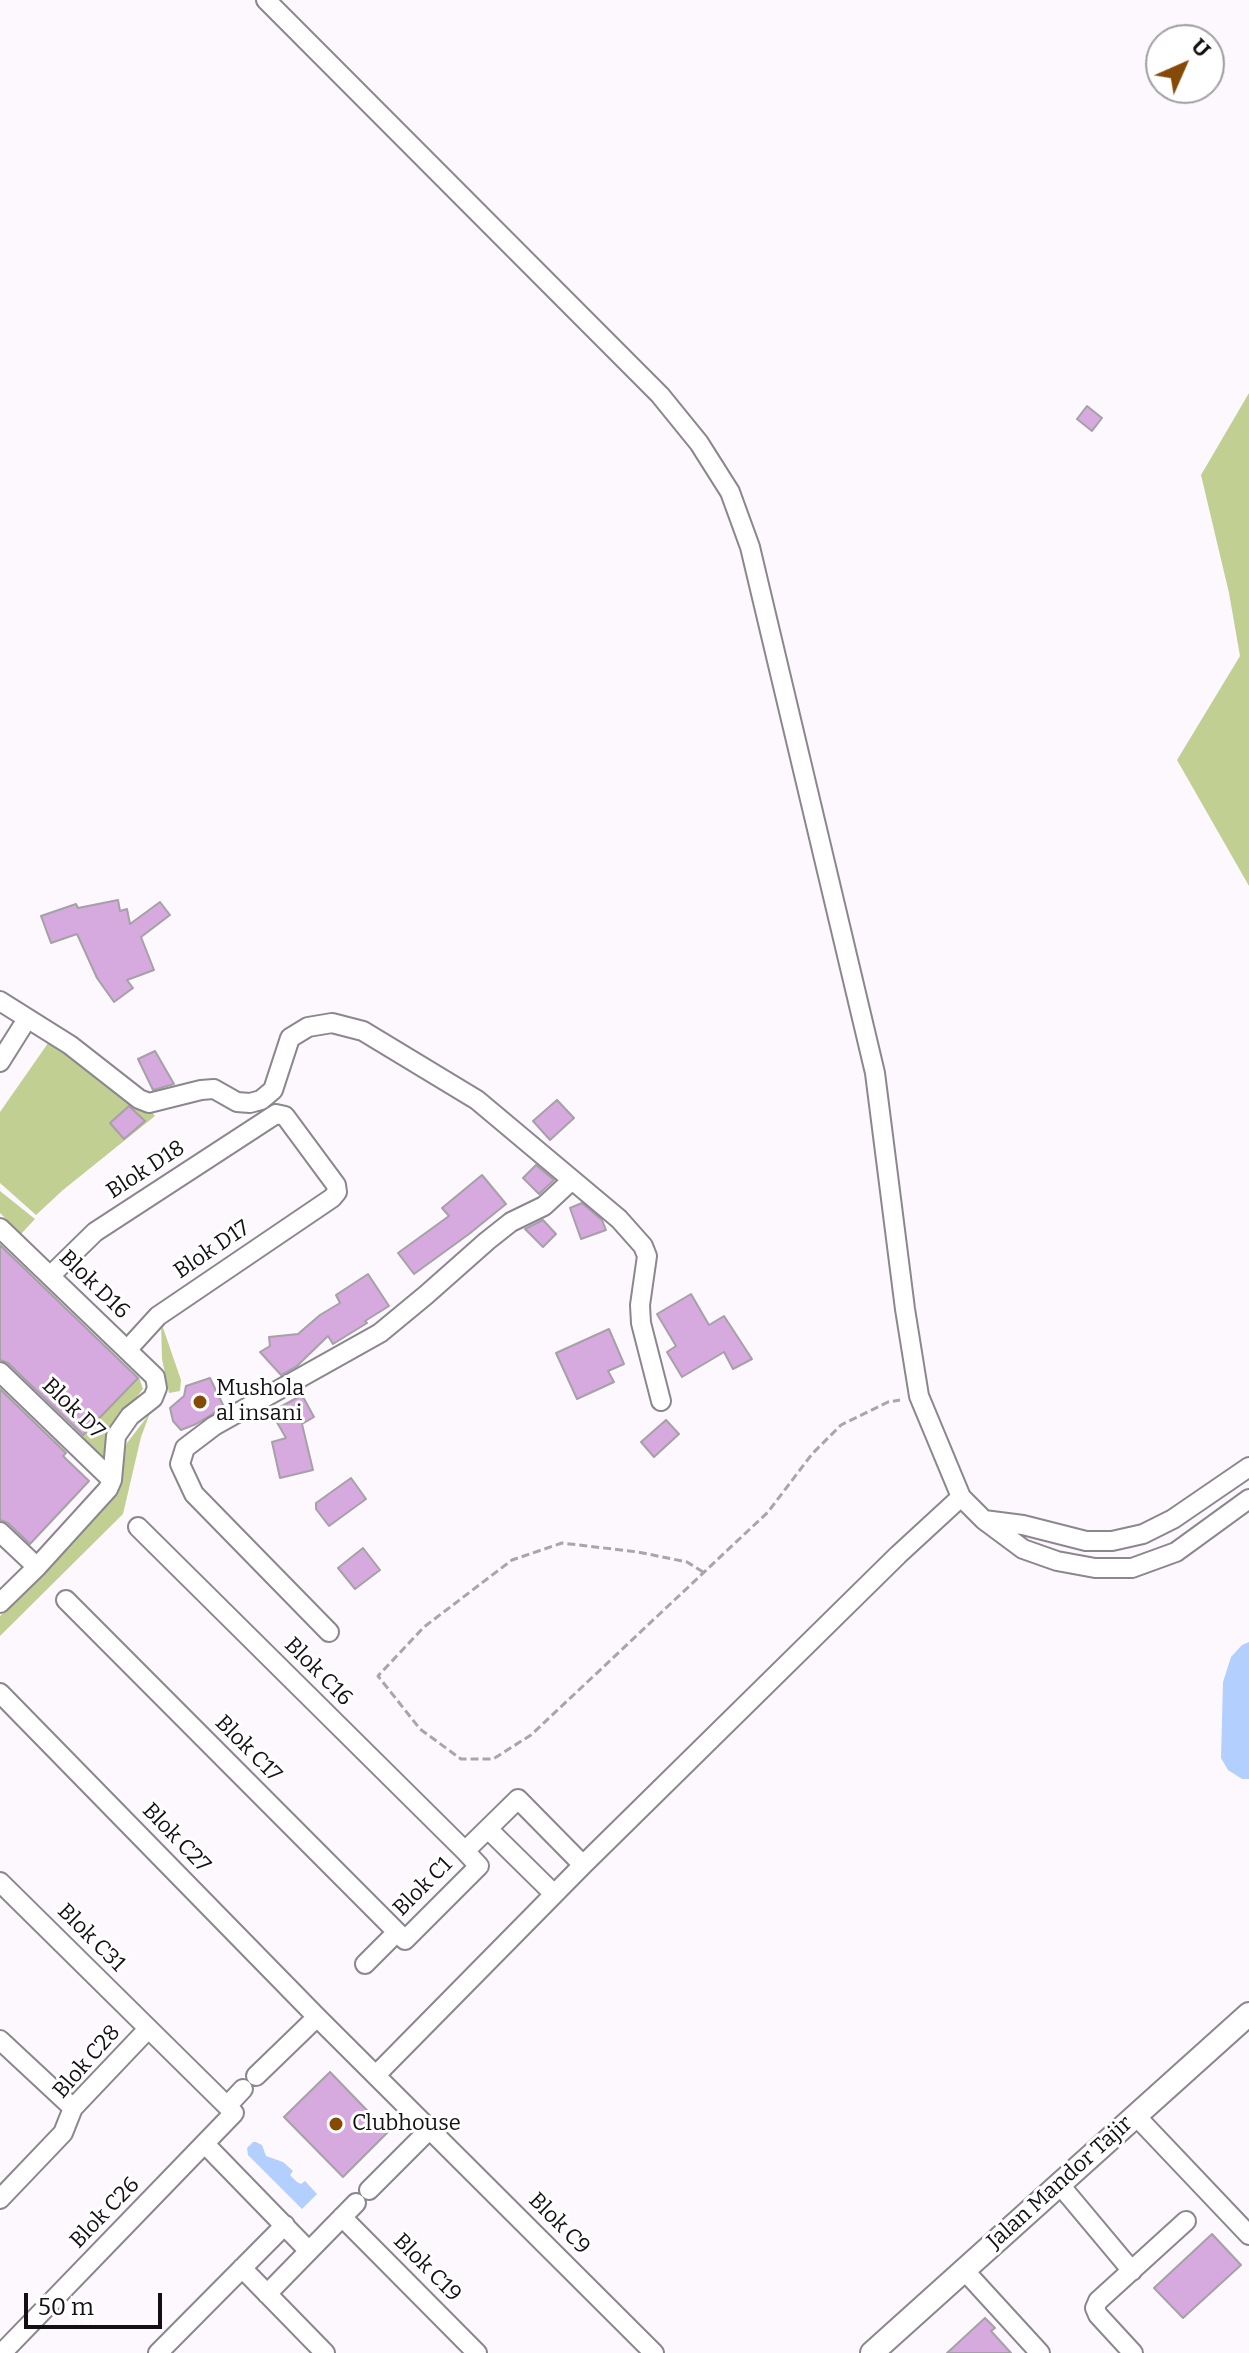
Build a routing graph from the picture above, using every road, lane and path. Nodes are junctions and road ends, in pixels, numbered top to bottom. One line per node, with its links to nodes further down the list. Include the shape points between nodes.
1 (266, 0): 11 (street, via 660,395 730,492 750,547 875,1073)
2 (0, 1001): 5 (street, via 149,1103 214,1089 237,1102 261,1100 273,1090 290,1038 308,1027 332,1023 363,1031 477,1100)
3 (22, 1027): 4 (street)
4 (0, 1062)
5 (572, 1180): 12 (street, via 643,1246 647,1256 641,1323); 24 (street, via 544,1206 487,1241 380,1333 214,1426 185,1448 180,1464 194,1494)
6 (332, 1198): 8 (street, Blok D18, via 336,1185 285,1116 276,1114 95,1232); 9 (street, Blok D17, via 158,1316)
7 (0, 1228): 8 (street, Blok D16)
8 (50, 1276): 9 (street, Blok D16)
9 (127, 1350): 14 (street, Blok D16, via 155,1377 157,1388 116,1436)
10 (0, 1372): 14 (street, Blok D7)
11 (919, 1396): 15 (street); 21 (path, via 888,1402 841,1425 768,1512)
12 (661, 1401)
13 (1249, 1467): 17 (street, via 1173,1519 1112,1541 1086,1541)
14 (112, 1480): 20 (street)
15 (961, 1497): 17 (street); 28 (street)
16 (1249, 1499): 17 (street, via 1176,1552 1132,1568 1057,1561 1023,1549)
17 (984, 1520)
18 (138, 1527): 27 (street, Blok C16)
19 (0, 1532): 20 (street)
20 (37, 1567): 23 (street)
21 (703, 1572): 21 (path, via 687,1562 562,1543 512,1560 424,1627 378,1676 420,1729 461,1759 493,1759 531,1735)
22 (66, 1600): 31 (street, Blok C17)
23 (0, 1603)
24 (329, 1632)
25 (0, 1693): 34 (street, Blok C27)
26 (488, 1829): 27 (street, Blok C1); 28 (street, Blok C1, via 518,1799); 30 (street)
27 (465, 1851): 31 (street, Blok C1, via 479,1866 405,1940)
28 (583, 1865): 30 (street)
29 (0, 1882): 35 (street, Blok C31)
30 (554, 1894): 37 (street)
31 (397, 1932): 32 (street, Blok C1)
32 (365, 1964)
33 (1249, 2014): 40 (street, Jalan Mandor Tajir)
34 (317, 2017): 37 (street, Blok C27); 38 (street)
35 (148, 2029): 38 (street, Blok C31); 39 (street, Blok C28)
36 (0, 2041): 39 (street)
37 (376, 2075): 41 (street, Blok C9)
38 (227, 2106): 42 (street, Blok C26, via 234,2113)
39 (73, 2108): 44 (street, Blok C28, via 63,2133)
40 (1136, 2116): 43 (street, Jalan Mandor Tajir); 48 (street)
41 (430, 2129): 45 (street); 58 (street, Blok C9)
42 (205, 2144): 47 (street); 55 (street, Blok C26)
43 (1060, 2185): 51 (street, Jalan Mandor Tajir); 52 (street)
44 (0, 2199)
45 (342, 2217): 49 (street); 57 (street, Blok C19)
46 (1186, 2221): 52 (street)
47 (285, 2225): 49 (street); 50 (street)
48 (1249, 2235)
49 (309, 2251): 53 (street)
50 (242, 2268): 53 (street); 54 (street)
51 (964, 2270): 59 (street, Jalan Mandor Tajir); 60 (street)
52 (1132, 2271): 61 (street, via 1095,2308)
53 (267, 2294): 56 (street)
54 (171, 2349)
55 (2, 2353)
56 (325, 2353)
57 (477, 2353)
58 (654, 2353)
59 (872, 2353)
60 (1040, 2353)
61 (1133, 2353)

